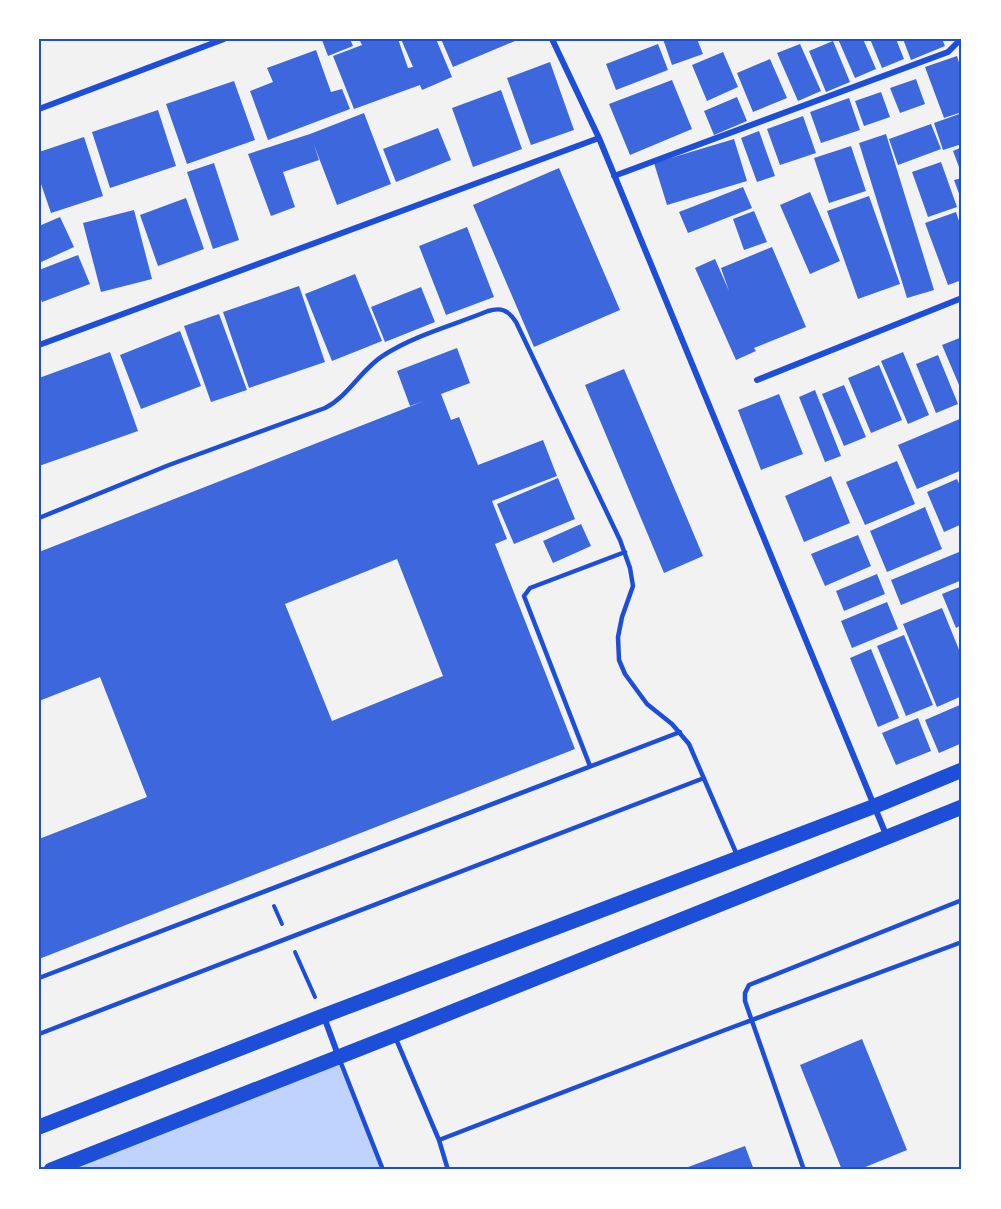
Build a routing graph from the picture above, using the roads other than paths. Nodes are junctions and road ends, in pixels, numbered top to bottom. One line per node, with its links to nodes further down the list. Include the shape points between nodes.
1 (224, 39): 4 (street)
2 (552, 39): 5 (street)
3 (961, 39): 6 (street, via 948,52)
4 (39, 109)
5 (598, 138): 6 (street); 8 (street)
6 (614, 176): 16 (street)
7 (962, 298): 9 (street)
8 (39, 345)
9 (756, 380)
10 (39, 518): 11 (lane, via 325,408 339,400 385,354 496,308 506,310 516,321)
11 (624, 552): 12 (lane, via 633,586 618,637 620,660 625,674 647,704); 13 (lane, via 530,588 524,597)
12 (680, 732): 13 (lane); 15 (lane)
13 (590, 766): 22 (lane)
14 (961, 773): 16 (main road)
15 (704, 778): 19 (lane); 25 (lane)
16 (875, 806): 18 (street); 19 (main road)
17 (962, 807): 18 (main road)
18 (887, 837): 26 (main road)
19 (738, 858): 23 (main road)
20 (962, 900): 24 (lane, via 749,985 745,1001)
21 (962, 942): 24 (lane)
22 (39, 978)
23 (323, 1016): 27 (street); 28 (main road)
24 (752, 1020): 29 (lane); 33 (lane)
25 (39, 1034)
26 (394, 1034): 27 (main road); 29 (lane)
27 (338, 1056): 30 (main road); 31 (lane)
28 (39, 1127)
29 (439, 1140): 32 (lane)
30 (51, 1170)
31 (383, 1170)
32 (448, 1170)
33 (804, 1170)

